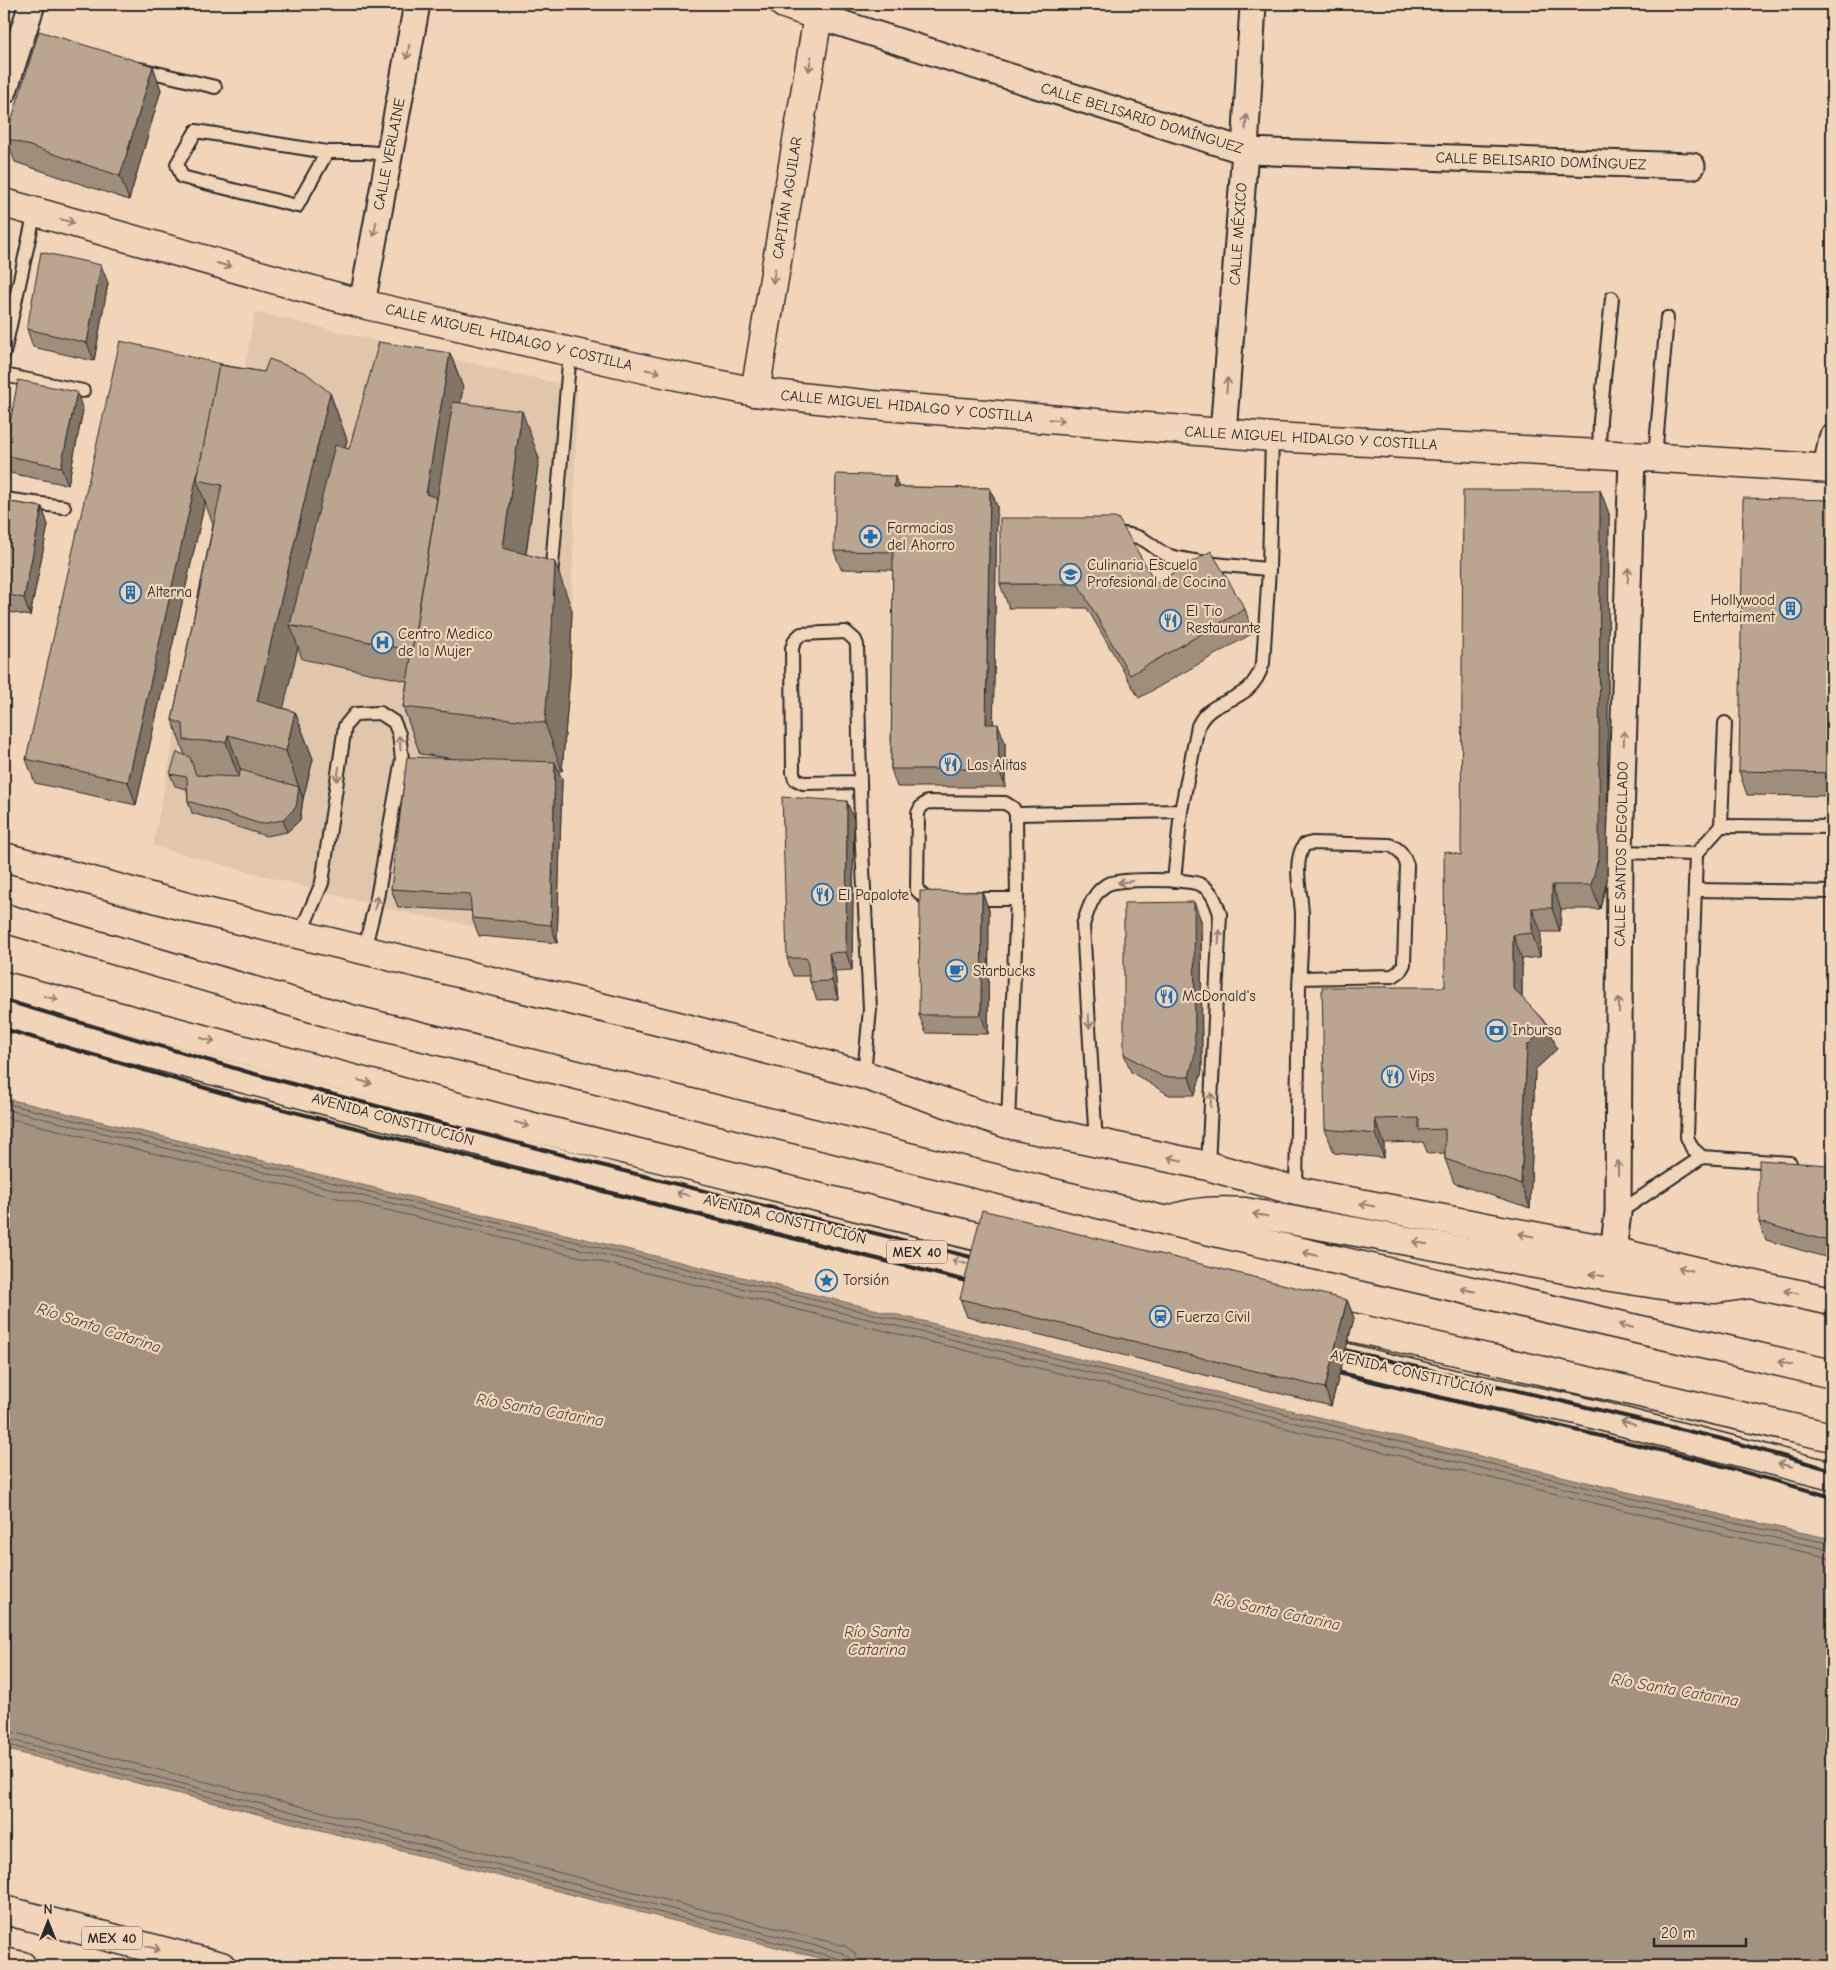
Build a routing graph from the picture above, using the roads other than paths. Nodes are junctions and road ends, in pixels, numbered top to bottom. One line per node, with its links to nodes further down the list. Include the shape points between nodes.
1 (32, 4): 8 (street, via 29,39)
2 (417, 4): 11 (street, CALLE VERLAINE, one-way to 11)
3 (784, 4): 5 (main road, CALLE BELISARIO DOMÍNGUEZ)
4 (1253, 4): 9 (street, CALLE MÉXICO, one-way to 4)
5 (819, 10): 9 (street, CALLE BELISARIO DOMÍNGUEZ); 22 (main road, CAPITÁN AGUILAR, one-way to 22)
6 (128, 66): 7 (lane)
7 (215, 87)
8 (4, 91)
9 (1245, 151): 12 (street, CALLE BELISARIO DOMÍNGUEZ); 23 (street, CALLE MÉXICO, one-way to 9)
10 (327, 152): 10 (lane, via 297,206 182,177 177,164 196,131); 11 (lane)
11 (388, 154): 16 (street, CALLE VERLAINE, one-way to 16)
12 (1692, 166)
13 (4, 203): 14 (main road, CALLE MIGUEL HIDALGO Y COSTILLA)
14 (35, 211): 16 (main road, CALLE MIGUEL HIDALGO Y COSTILLA, one-way to 16); 19 (lane)
15 (1612, 298): 26 (lane)
16 (362, 304): 18 (main road, CALLE MIGUEL HIDALGO Y COSTILLA)
17 (1667, 318): 27 (lane)
18 (570, 352): 22 (main road, CALLE MIGUEL HIDALGO Y COSTILLA, one-way to 22); 33 (lane)
19 (4, 353)
20 (4, 375): 21 (lane)
21 (83, 391)
22 (755, 392): 23 (main road, CALLE MIGUEL HIDALGO Y COSTILLA, one-way to 23, via 872,406)
23 (1223, 434): 24 (main road, CALLE MIGUEL HIDALGO Y COSTILLA)
24 (1272, 437): 26 (main road, CALLE MIGUEL HIDALGO Y COSTILLA); 32 (lane)
25 (1832, 438): 28 (street)
26 (1599, 454): 27 (main road, CALLE MIGUEL HIDALGO Y COSTILLA)
27 (1644, 457): 28 (main road, CALLE MIGUEL HIDALGO Y COSTILLA); 40 (street, CALLE SANTOS DEGOLLADO, one-way to 27)
28 (1829, 468)
29 (4, 498): 30 (lane)
30 (64, 507)
31 (1101, 531): 32 (lane, via 1130,534 1168,555)
32 (1269, 570): 36 (lane, via 1264,663 1260,675 1251,688 1202,717)
33 (551, 583)
34 (1725, 723): 38 (lane)
35 (860, 782): 35 (lane, via 856,640 846,632 801,634 792,648 793,773 803,783); 53 (lane, via 870,1009)
36 (1181, 811): 37 (lane); 43 (lane)
37 (1016, 814): 46 (lane); 46 (lane, via 1006,803 928,802 921,807 918,814 917,890 926,899)
38 (1721, 826): 39 (lane); 41 (lane)
39 (1832, 827)
40 (1620, 852): 41 (lane); 60 (street, CALLE SANTOS DEGOLLADO, one-way to 40)
41 (1696, 854): 44 (lane)
42 (4, 857): 48 (main road)
43 (1174, 881): 55 (lane, one-way to 55, via 1132,881 1107,885 1092,900 1084,924); 58 (lane, one-way to 43, via 1220,914 1213,895 1200,884)
44 (1695, 890): 45 (lane); 56 (lane, via 1687,1137 1692,1148)
45 (1832, 892)
46 (1018, 899): 54 (lane)
47 (4, 918): 61 (main road, via 347,1018)
48 (300, 934): 49 (main road); 49 (lane, one-way to 48, via 377,898 402,760 394,722 380,713 355,714 345,726 322,883)
49 (364, 950): 53 (main road)
50 (1300, 978): 50 (lane, via 1302,915 1298,862 1304,845 1389,845 1397,848 1407,865 1404,964 1400,971 1393,976); 59 (lane)
51 (4, 986): 62 (main road, AVENIDA CONSTITUCIÓN, one-way to 62, via 533,1127)
52 (4, 1015): 64 (main road, AVENIDA CONSTITUCIÓN / MEX 40, one-way to 52, via 614,1177)
53 (864, 1075): 54 (main road)
54 (1008, 1124): 55 (main road)
55 (1096, 1144): 58 (main road, one-way to 55)
56 (1702, 1157): 57 (lane); 60 (lane)
57 (1804, 1165)
58 (1208, 1166): 59 (main road)
59 (1296, 1191): 63 (main road, one-way to 59)
60 (1618, 1213): 63 (street, CALLE SANTOS DEGOLLADO)
61 (1167, 1221): 65 (main road, one-way to 61, via 1696,1289 1598,1276 1245,1212 1203,1211); 69 (main road, one-way to 61)
62 (1036, 1251)
63 (1613, 1251): 65 (main road, one-way to 63)
64 (1031, 1280)
65 (1750, 1284): 66 (main road, one-way to 65)
66 (1832, 1301)
67 (1288, 1312): 70 (main road, AVENIDA CONSTITUCIÓN)
68 (1283, 1342): 71 (main road, AVENIDA CONSTITUCIÓN, one-way to 68, via 1577,1410 1457,1385)
69 (1832, 1374)
70 (1832, 1437)
71 (1832, 1476)
72 (4, 1910): 75 (main road, MEX 40, one-way to 75)
73 (4, 1962): 74 (main road)
74 (22, 1966)
75 (221, 1966)

